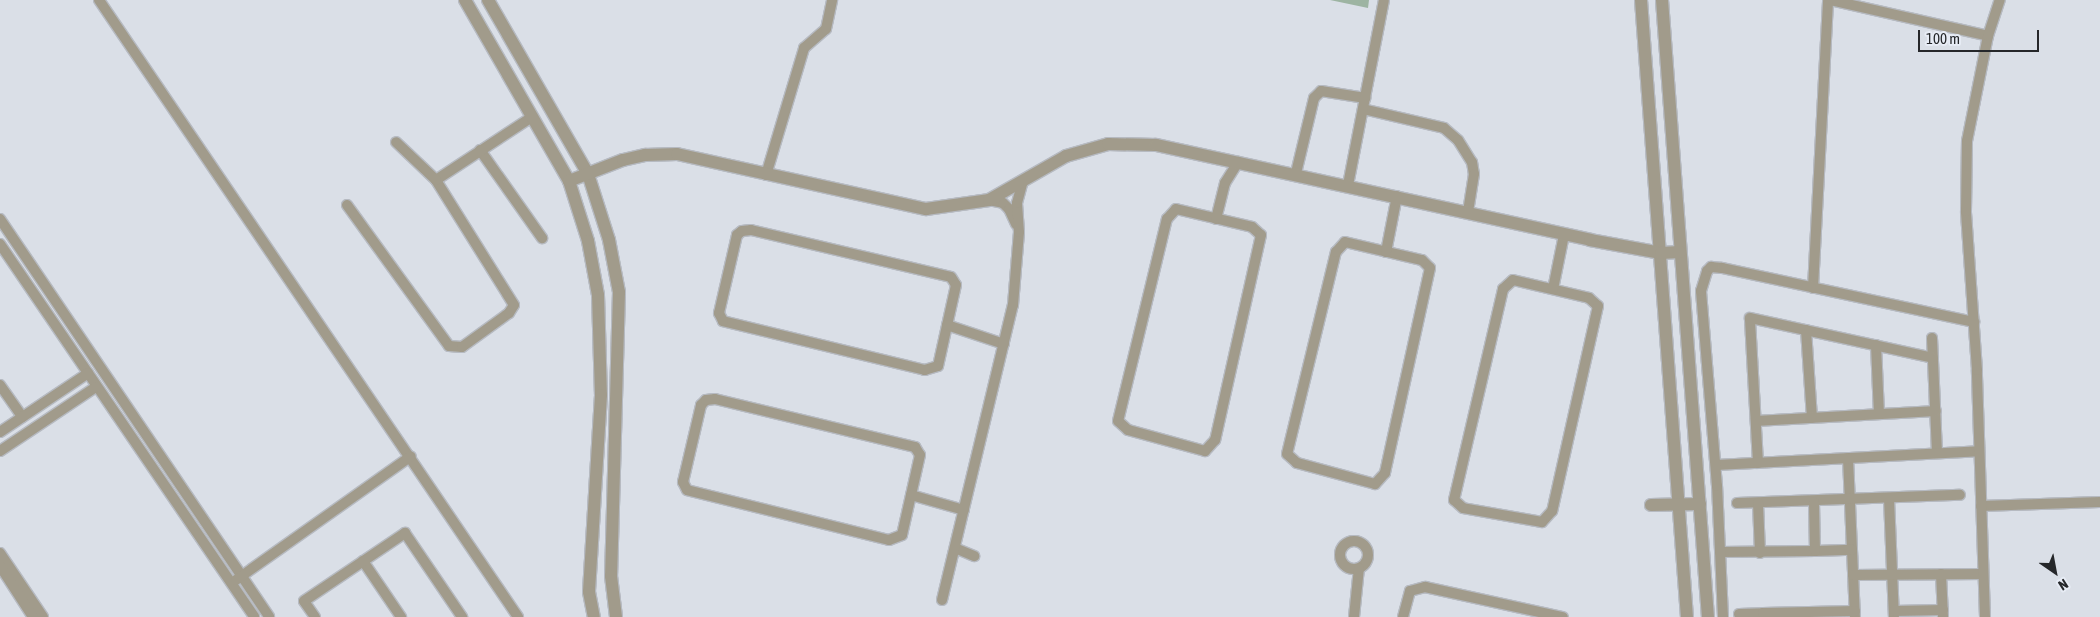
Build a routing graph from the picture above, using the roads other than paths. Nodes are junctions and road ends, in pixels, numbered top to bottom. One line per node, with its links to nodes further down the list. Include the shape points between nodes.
1 (99, 0): 58 (street)
2 (465, 0): 13 (street)
3 (488, 0): 18 (street)
4 (832, 0): 19 (street, via 826,29 804,48)
5 (1384, 0): 11 (street)
6 (1662, 0): 35 (street)
7 (1829, 0): 10 (street); 37 (street)
8 (2000, 0): 10 (street)
9 (1641, 1): 36 (street)
10 (1988, 36): 39 (street, via 1967,141 1966,211)
11 (1365, 98): 12 (street); 17 (street, via 1322,91 1314,98)
12 (1363, 109): 23 (street); 27 (street, via 1444,128 1458,140 1472,162 1474,174)
13 (532, 117): 15 (street); 21 (street)
14 (396, 142): 20 (street)
15 (480, 150): 20 (street); 32 (street)
16 (1238, 162): 17 (street); 22 (street, via 1156,144 1108,144 1066,156); 29 (street, via 1225,183)
17 (1296, 173): 23 (street)
18 (588, 174): 19 (street, via 645,155 677,154); 21 (street); 107 (street, via 609,240 619,292 611,576)
19 (766, 175): 25 (street, via 926,209)
20 (436, 180): 26 (street, via 514,305 509,313 462,347 443,342)
21 (569, 181): 106 (street, via 588,240 598,295 601,395 589,592)
22 (1023, 181): 25 (street); 30 (street, via 1017,203)
23 (1348, 185): 24 (street)
24 (1397, 196): 27 (street); 34 (street)
25 (989, 200): 30 (street, via 1003,203 1009,209)
26 (347, 205)
27 (1468, 212): 31 (street)
28 (0, 218): 89 (street)
29 (1216, 218): 29 (street, via 1252,227 1261,235 1215,440 1206,451 1128,430 1118,421 1167,219 1176,209)
30 (1019, 232): 43 (street, via 1013,305)
31 (1564, 235): 36 (street); 38 (street)
32 (542, 238)
33 (0, 244): 46 (street)
34 (1386, 252): 34 (street, via 1422,260 1430,268 1385,473 1375,484 1297,463 1287,454 1336,252 1345,242)
35 (1680, 252): 36 (street); 71 (street)
36 (1661, 253): 70 (street)
37 (1813, 288): 39 (street); 61 (street, via 1722,268 1711,267 1707,272 1701,291)
38 (1553, 289): 38 (street, via 1589,298 1598,306 1552,511 1542,522 1463,508 1454,500 1454,492 1503,290 1513,280)
39 (1974, 322): 56 (street)
40 (947, 326): 40 (street, via 956,285 945,274 751,230 742,230 737,235 719,312 723,321 925,370 938,366); 43 (street)
41 (1806, 330): 44 (street); 52 (street); 53 (street, via 1750,318)
42 (1932, 338): 45 (street)
43 (1004, 344): 74 (street)
44 (1876, 345): 45 (street); 50 (street)
45 (1933, 358): 49 (street)
46 (88, 373): 48 (street); 51 (street)
47 (0, 385): 51 (street)
48 (96, 387): 55 (street); 90 (street)
49 (1936, 411): 50 (street); 57 (street)
50 (1879, 414): 52 (street)
51 (22, 417): 54 (street)
52 (1812, 418): 53 (street)
53 (1756, 421): 60 (street)
54 (0, 432)
55 (0, 451)
56 (1979, 451): 57 (street); 73 (street)
57 (1937, 453): 59 (street)
58 (411, 456): 89 (street); 105 (street)
59 (1848, 458): 60 (street); 65 (street)
60 (1758, 463): 61 (street)
61 (1716, 465): 78 (street)
62 (911, 495): 62 (street, via 920,455 909,444 715,399 701,405 683,482 687,490 889,540 902,535); 74 (street)
63 (1960, 495): 64 (street)
64 (1889, 499): 65 (street); 85 (street)
65 (1850, 501): 67 (street); 75 (street)
66 (1758, 502): 67 (street); 69 (street); 80 (street)
67 (1814, 502): 77 (street)
68 (2100, 502): 73 (street)
69 (1737, 503)
70 (1679, 504): 71 (street); 72 (street); 111 (street)
71 (1700, 504): 112 (street)
72 (1651, 505)
73 (1981, 506): 87 (street)
74 (964, 510): 76 (street)
75 (1852, 546): 77 (street); 88 (street)
76 (955, 548): 81 (street); 91 (street)
77 (1815, 551): 80 (street)
78 (1720, 552): 80 (street); 113 (street)
79 (0, 553): 99 (street)
80 (1760, 553)
81 (974, 556)
82 (363, 560): 102 (street, via 304,601); 103 (street); 104 (street, via 405,532)
83 (0, 566): 98 (street)
84 (1359, 568): 108 (street)
85 (1891, 574): 86 (street); 88 (street); 96 (street)
86 (1941, 574): 87 (street); 92 (street)
87 (1983, 574): 114 (street)
88 (1853, 575): 95 (street)
89 (242, 576): 90 (street); 101 (street)
90 (231, 582): 100 (street)
91 (942, 600)
92 (1943, 613): 96 (street)
93 (1739, 614): 97 (street)
94 (1813, 614): 95 (street); 97 (street)
95 (1855, 614)
96 (1894, 614)
97 (1763, 615)
98 (32, 617)
99 (43, 617)
100 (254, 617)
101 (269, 617)
102 (315, 617)
103 (401, 617)
104 (462, 617)
105 (518, 617)
106 (594, 617)
107 (616, 617)
108 (1354, 617)
109 (1404, 617): 110 (street, via 1410,591 1425,587)
110 (1563, 617)
111 (1686, 617)
112 (1708, 617)
113 (1723, 617)
114 (1985, 617)

